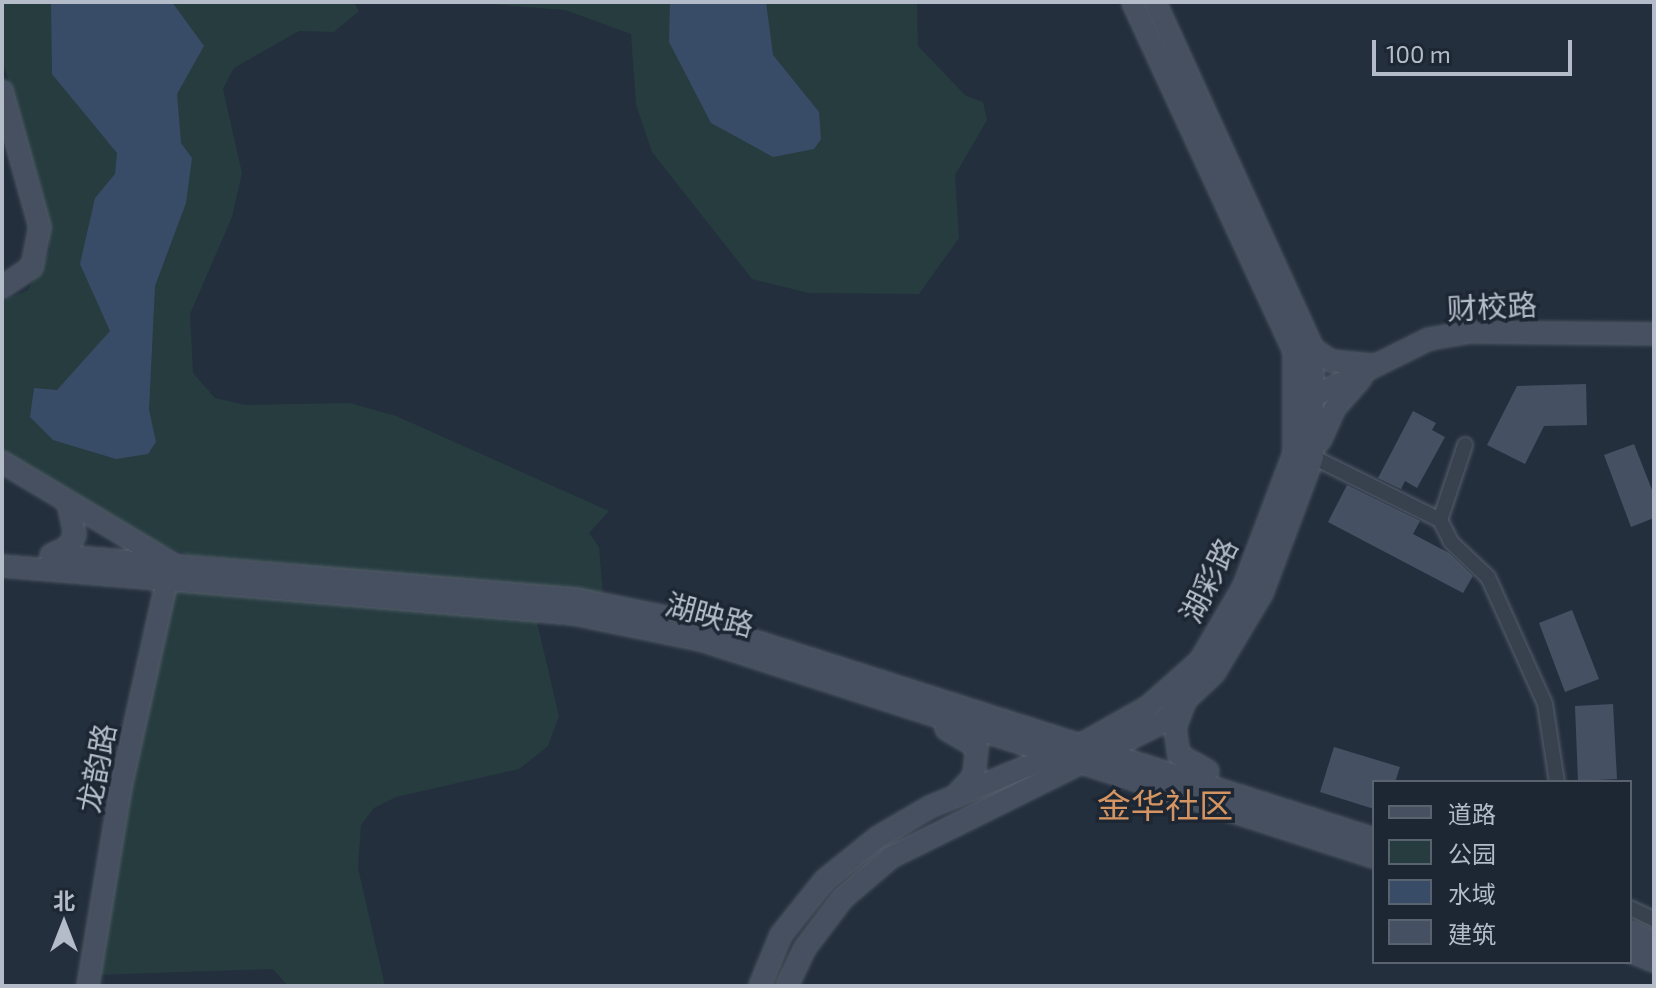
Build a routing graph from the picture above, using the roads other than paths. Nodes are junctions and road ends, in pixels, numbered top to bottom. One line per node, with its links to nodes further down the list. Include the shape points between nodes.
1 (1133, 2): 8 (main road, 湖彩路, via 1270,287)
2 (1155, 2): 6 (main road, 湖彩路)
3 (2, 91): 4 (main road, via 40,227 32,267)
4 (2, 287)
5 (1654, 334): 7 (main road, 财校路, via 1470,332 1429,339)
6 (1313, 349): 7 (main road, via 1331,361); 8 (main road, 湖彩路)
7 (1376, 365): 8 (main road, 财校路); 10 (main road, via 1334,409)
8 (1308, 399): 10 (main road, 湖彩路); 21 (main road, 湖彩路, via 1294,454 1244,586 1200,661)
9 (1465, 445): 13 (street)
10 (1313, 457): 13 (street); 18 (main road, 湖彩路, via 1262,593 1214,673)
11 (2, 462): 12 (main road)
12 (68, 502): 15 (main road, via 75,535 68,547); 17 (main road)
13 (1440, 520): 23 (street, via 1451,542 1488,577 1545,704)
14 (2, 552): 15 (main road, 湖映路)
15 (50, 555): 17 (main road, 湖映路)
16 (2, 566): 17 (main road, 湖映路)
17 (169, 570): 19 (main road, 湖映路, via 574,614 701,640); 21 (main road, 湖映路, via 577,599 704,625); 34 (main road, 龙韵路, via 121,787)
18 (1186, 700): 20 (main road, 湖彩路, via 1161,723); 25 (main road, via 1175,728 1179,755 1233,780)
19 (898, 701): 22 (main road, 湖映路); 24 (main road, via 977,747 974,776)
20 (1109, 750): 21 (main road, 湖映路); 25 (main road, 湖映路)
21 (1086, 752): 22 (main road, 湖彩路); 27 (main road, 湖映路); 36 (main road, 湖彩路, via 891,857 843,898 805,948)
22 (1061, 753): 24 (main road, 湖彩路)
23 (1557, 780)
24 (953, 798): 35 (main road, 湖彩路, via 877,838 825,880 781,935)
25 (1259, 801): 26 (main road, 湖映路)
26 (1372, 838)
27 (1372, 856)
28 (1632, 909): 29 (street)
29 (1654, 919)
30 (1632, 933): 31 (main road)
31 (1654, 942)
32 (1632, 952): 33 (main road)
33 (1654, 961)
34 (88, 986)
35 (760, 986)
36 (787, 986)

